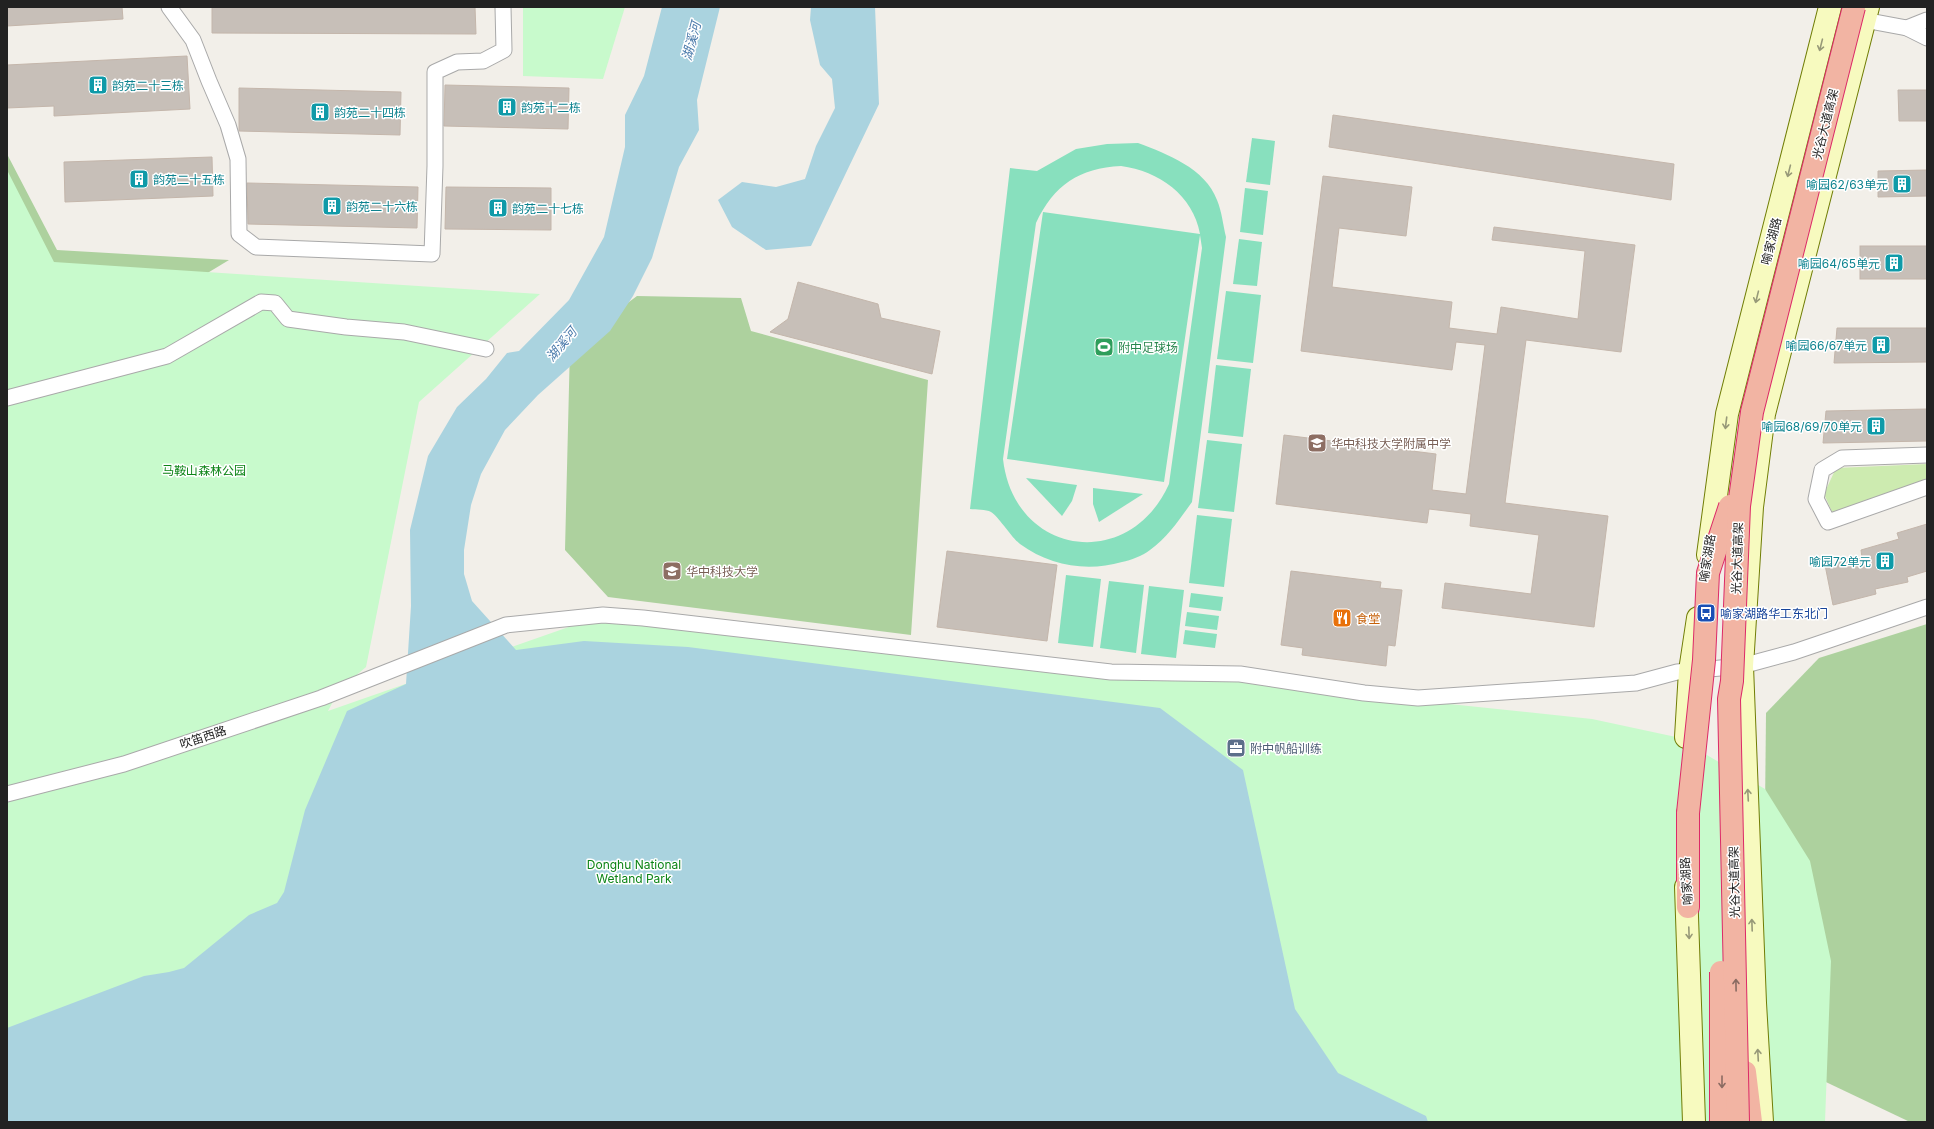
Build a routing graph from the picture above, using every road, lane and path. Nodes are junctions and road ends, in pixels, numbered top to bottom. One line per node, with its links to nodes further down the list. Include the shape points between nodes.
1 (169, 7): 2 (street, via 193,40 228,125 238,159 239,234 256,247 432,254 435,72 457,62 483,61 504,50)
2 (503, 7)
3 (1830, 7): 16 (main road, 喻家湖路, one-way to 16, via 1727,414)
4 (1845, 7): 13 (highway, 光谷大道高架, via 1742,410)
5 (1862, 11): 7 (street); 15 (main road, via 1764,414 1752,507); 19 (highway, 光谷大道高架, one-way to 5, bridge, via 1729,699 1732,681 1739,506 1752,412)
6 (1927, 20): 7 (street)
7 (1906, 28): 8 (street)
8 (1927, 38)
9 (486, 349): 10 (street, via 404,332 288,319 275,303 261,302 167,356)
10 (7, 398)
11 (1927, 455): 12 (street, via 1842,458 1822,470 1816,499 1828,522)
12 (1927, 487)
13 (1730, 506): 18 (highway, bridge, via 1708,573 1704,660 1688,813); 21 (highway, 光谷大道高架, one-way to 21, bridge, via 1723,680 1720,699)
14 (1927, 607): 15 (street, 吹笛西路, via 1794,652)
15 (1742, 666): 16 (street, 吹笛西路); 24 (main road, one-way to 15)
16 (1690, 671): 17 (street, 吹笛西路, via 1636,683 1418,698 1364,693 1240,674 1111,672 643,618 603,616 506,626 321,698 124,764); 18 (main road, 喻家湖路, via 1682,825)
17 (7, 794)
18 (1688, 907): 20 (main road, 喻家湖路, one-way to 20)
19 (1737, 1014): 22 (highway, 光谷大道高架, bridge); 23 (highway, bridge)
20 (1694, 1122)
21 (1721, 1122)
22 (1738, 1122)
23 (1751, 1122)
24 (1762, 1122)

